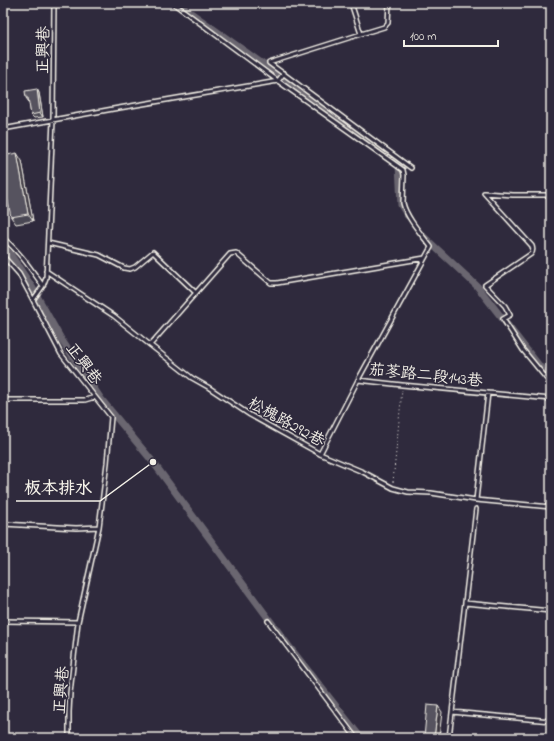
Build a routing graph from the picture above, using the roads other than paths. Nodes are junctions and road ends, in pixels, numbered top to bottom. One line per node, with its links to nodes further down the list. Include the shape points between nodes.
1 (54, 3): 8 (lane, 正興巷)
2 (173, 3): 7 (lane)
3 (351, 3): 5 (lane)
4 (389, 3): 5 (lane, via 388,23 384,27)
5 (361, 34): 6 (lane, via 269,63)
6 (284, 73): 7 (lane); 10 (lane)
7 (278, 81): 8 (lane); 15 (lane, via 403,170 403,203 406,214 431,247)
8 (52, 120): 9 (lane); 13 (lane, 正興巷)
9 (3, 129)
10 (411, 168)
11 (551, 195): 22 (lane, via 484,193 533,248 531,254 485,285 505,306 510,315 503,319)
12 (3, 238): 17 (lane, via 24,258)
13 (48, 242): 16 (lane, 正興巷); 18 (lane, via 99,254 130,269 153,252)
14 (3, 256): 19 (lane, via 19,274)
15 (425, 258): 18 (lane, via 277,283 271,282 236,253 230,254); 21 (lane)
16 (46, 271): 17 (lane, 正興巷); 20 (lane, 松槐路292巷, via 114,316)
17 (43, 286): 19 (lane, 正興巷)
18 (196, 293): 20 (lane)
19 (34, 299): 24 (lane, 正興巷, via 61,354)
20 (150, 345): 27 (lane, 松槐路292巷, via 192,378 250,415)
21 (358, 380): 23 (lane, 茄苳路二段143巷); 27 (lane, 茄苳路二段143巷)
22 (551, 384)
23 (488, 393): 25 (lane, 茄苳路二段143巷); 28 (lane)
24 (95, 397): 26 (lane, via 85,400); 32 (lane, 正興巷, via 111,417)
25 (551, 399)
26 (3, 400)
27 (320, 454): 28 (lane, 松槐路292巷, via 393,488)
28 (476, 500): 29 (lane, 松槐路292巷)
29 (551, 507)
30 (476, 509): 33 (lane)
31 (3, 524): 32 (lane)
32 (99, 527): 37 (lane, 正興巷)
33 (465, 603): 34 (lane); 38 (lane)
34 (551, 611)
35 (3, 621): 37 (lane)
36 (268, 621): 42 (lane)
37 (78, 622): 41 (lane, 正興巷, via 70,693)
38 (452, 712): 40 (lane); 43 (lane)
39 (551, 717): 40 (lane)
40 (551, 721): 44 (lane)
41 (69, 738)
42 (356, 738)
43 (449, 738)
44 (549, 738)

